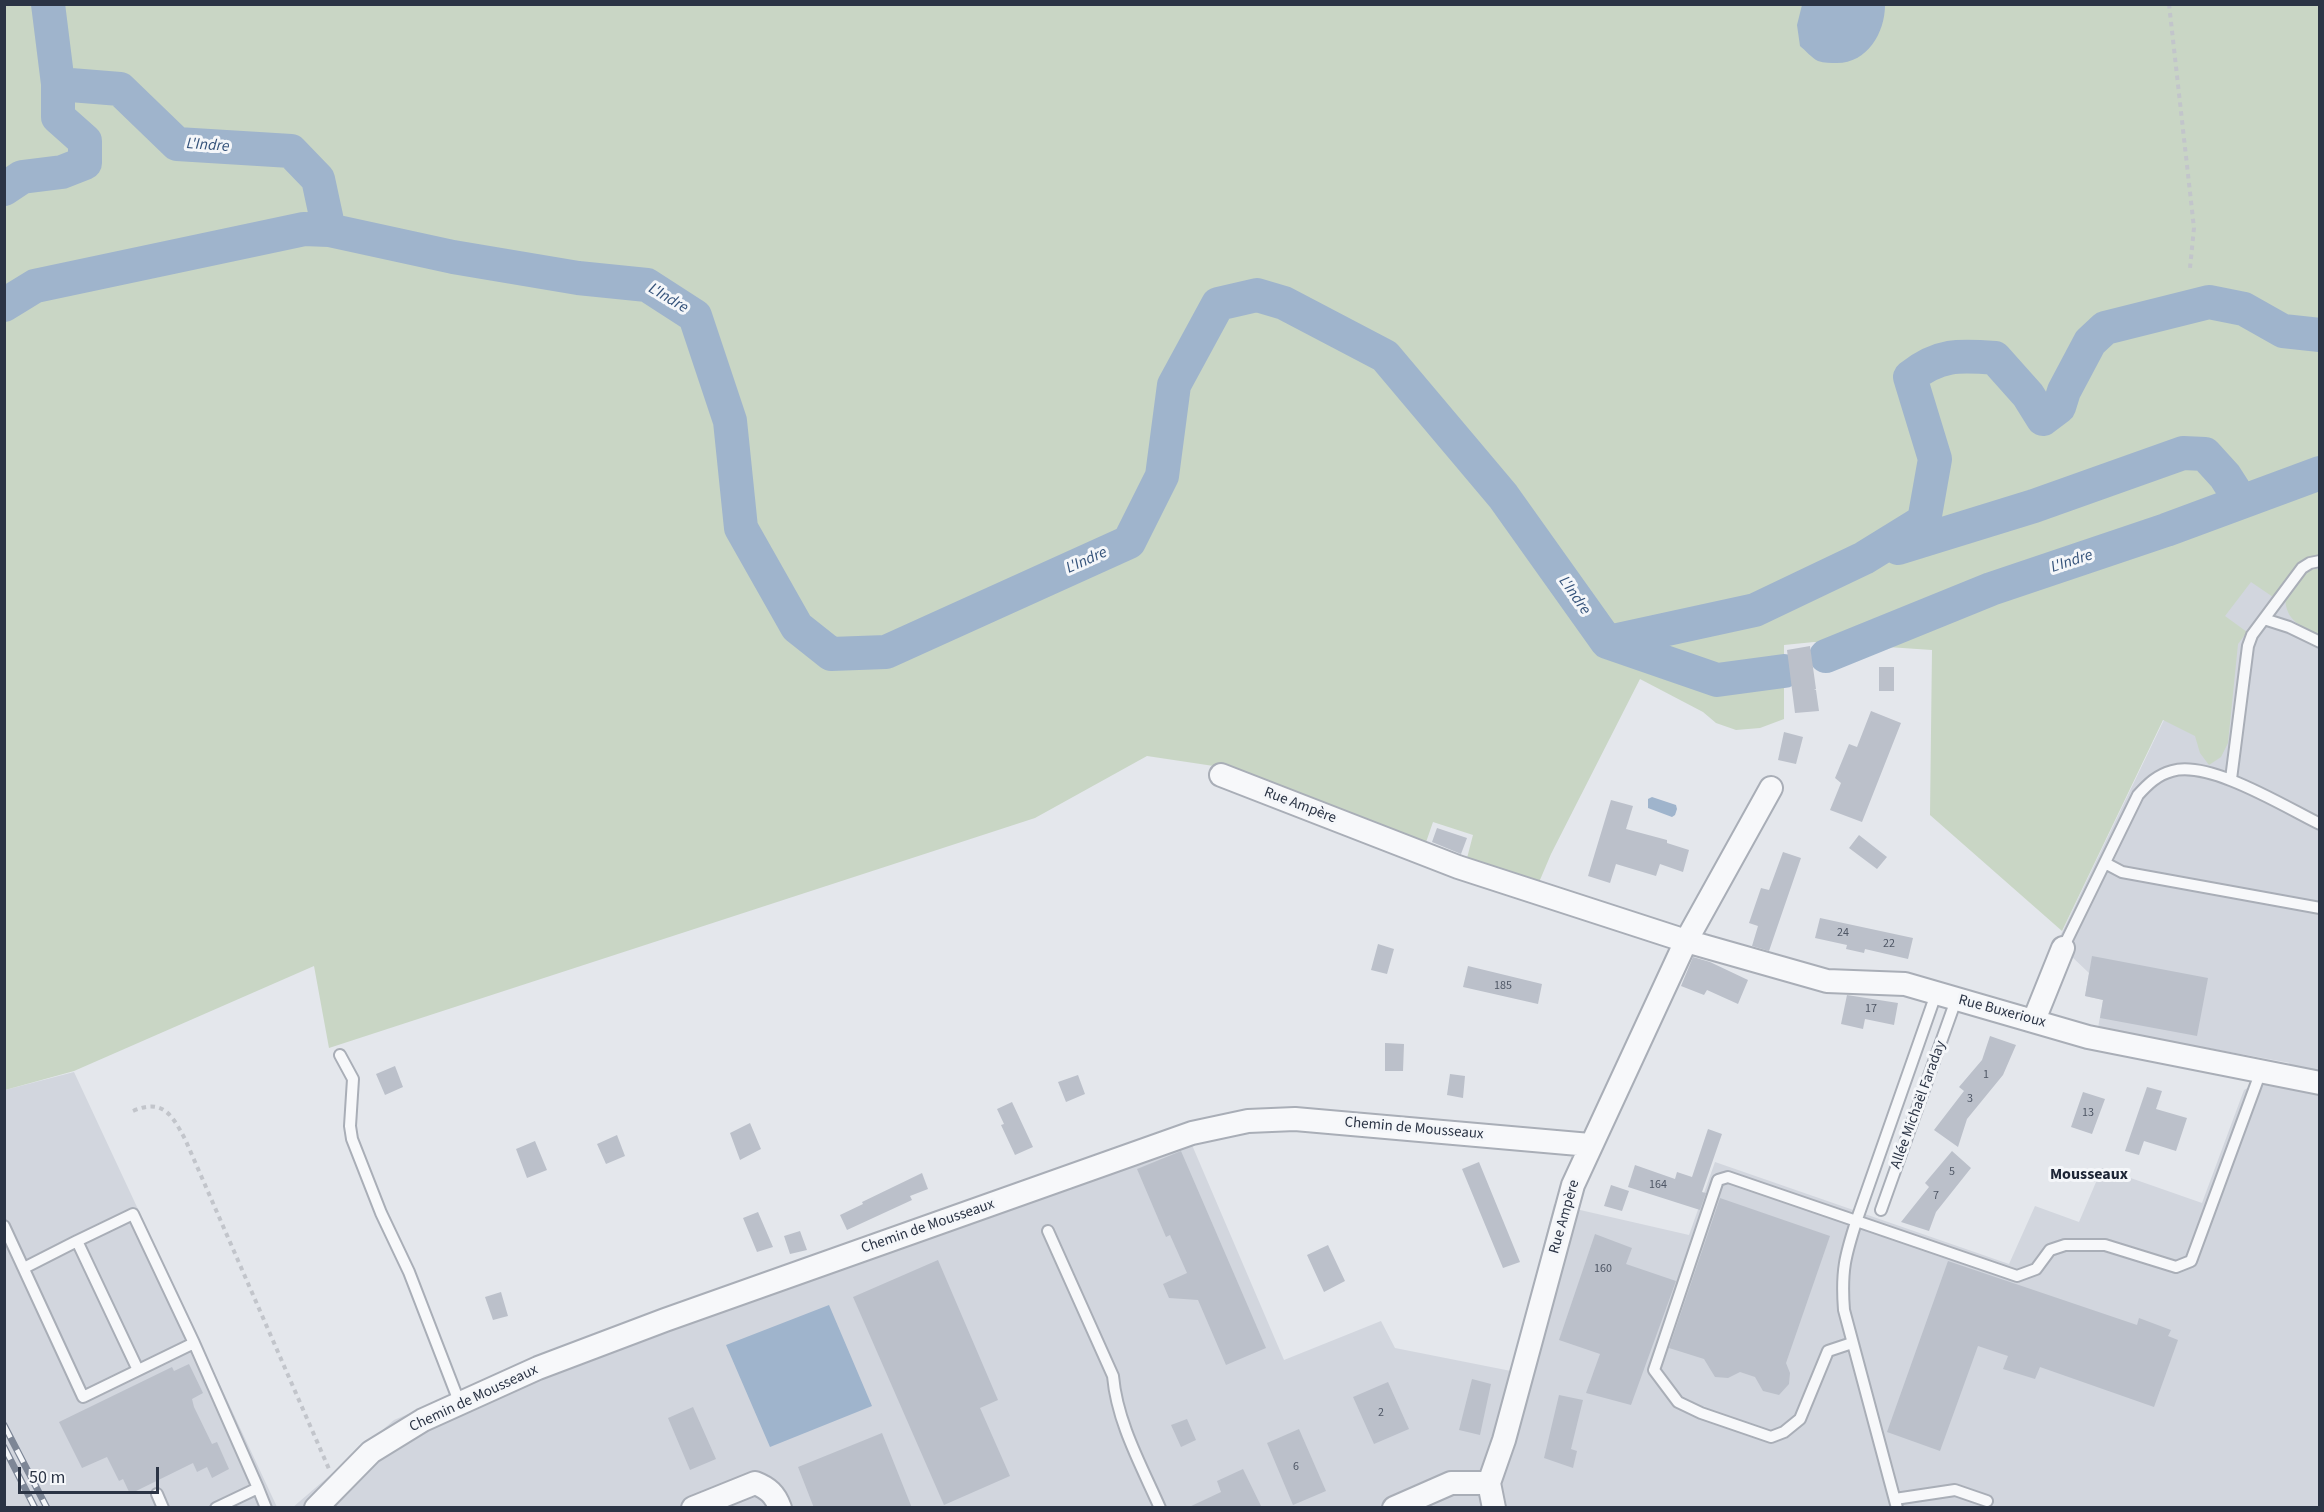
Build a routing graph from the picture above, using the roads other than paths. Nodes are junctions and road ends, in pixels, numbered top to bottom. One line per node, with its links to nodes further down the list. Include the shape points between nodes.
1 (2319, 561): 2 (lane, via 2302,568)
2 (2264, 619): 3 (lane); 5 (lane, via 2248,646)
3 (2319, 642)
4 (1221, 775): 10 (street, Rue Ampère, via 1458,867)
5 (2231, 780): 7 (lane); 8 (lane, via 2200,771 2173,770 2152,780 2138,795)
6 (1771, 788): 10 (street, Rue Ampère)
7 (2319, 824)
8 (2105, 863): 9 (lane, via 2122,872); 11 (lane)
9 (2319, 908)
10 (1686, 941): 12 (street, Rue Buxerioux, via 1827,981 1905,984); 17 (street, Rue Ampère)
11 (2063, 948): 13 (street)
12 (1946, 997): 13 (street, Rue Buxerioux); 18 (lane, Allée Michaël Faraday); 19 (lane)
13 (2034, 1020): 15 (street, Rue Buxerioux, via 2088,1037)
14 (340, 1055): 27 (lane, via 353,1079 352,1139)
15 (2261, 1071): 16 (street, Rue Buxerioux); 19 (lane, via 2191,1261 2176,1267 2105,1245 2065,1245 2050,1250 2036,1269 2017,1276)
16 (2319, 1083)
17 (1590, 1145): 27 (street, Chemin de Mousseaux, via 1295,1119 1248,1121 1192,1133 665,1320 538,1368); 28 (street, Rue Ampère, via 1573,1185)
18 (1881, 1210)
19 (1857, 1219): 25 (lane, via 1841,1279); 25 (lane, via 1728,1177 1718,1180 1654,1370 1678,1402 1771,1437 1800,1419 1828,1352)
20 (4, 1226): 23 (lane)
21 (1048, 1231): 39 (lane, via 1113,1376 1115,1398 1128,1436)
22 (77, 1241): 23 (lane); 24 (lane, via 133,1214); 26 (lane)
23 (24, 1268): 26 (lane, via 83,1397)
24 (194, 1343): 26 (lane); 29 (lane)
25 (1852, 1343): 32 (lane)
26 (138, 1370)
27 (460, 1404): 36 (street, Chemin de Mousseaux, via 423,1420 371,1452)
28 (1489, 1483): 40 (street, via 1451,1483); 41 (street)
29 (258, 1488): 34 (lane); 35 (lane)
30 (157, 1494): 33 (lane)
31 (1987, 1501): 32 (lane, via 1955,1491)
32 (1896, 1503)
33 (163, 1508)
34 (216, 1508)
35 (266, 1508)
36 (316, 1508)
37 (693, 1508): 38 (street, via 754,1483 775,1496)
38 (780, 1508)
39 (1160, 1508)
40 (1394, 1508)
41 (1494, 1508)

